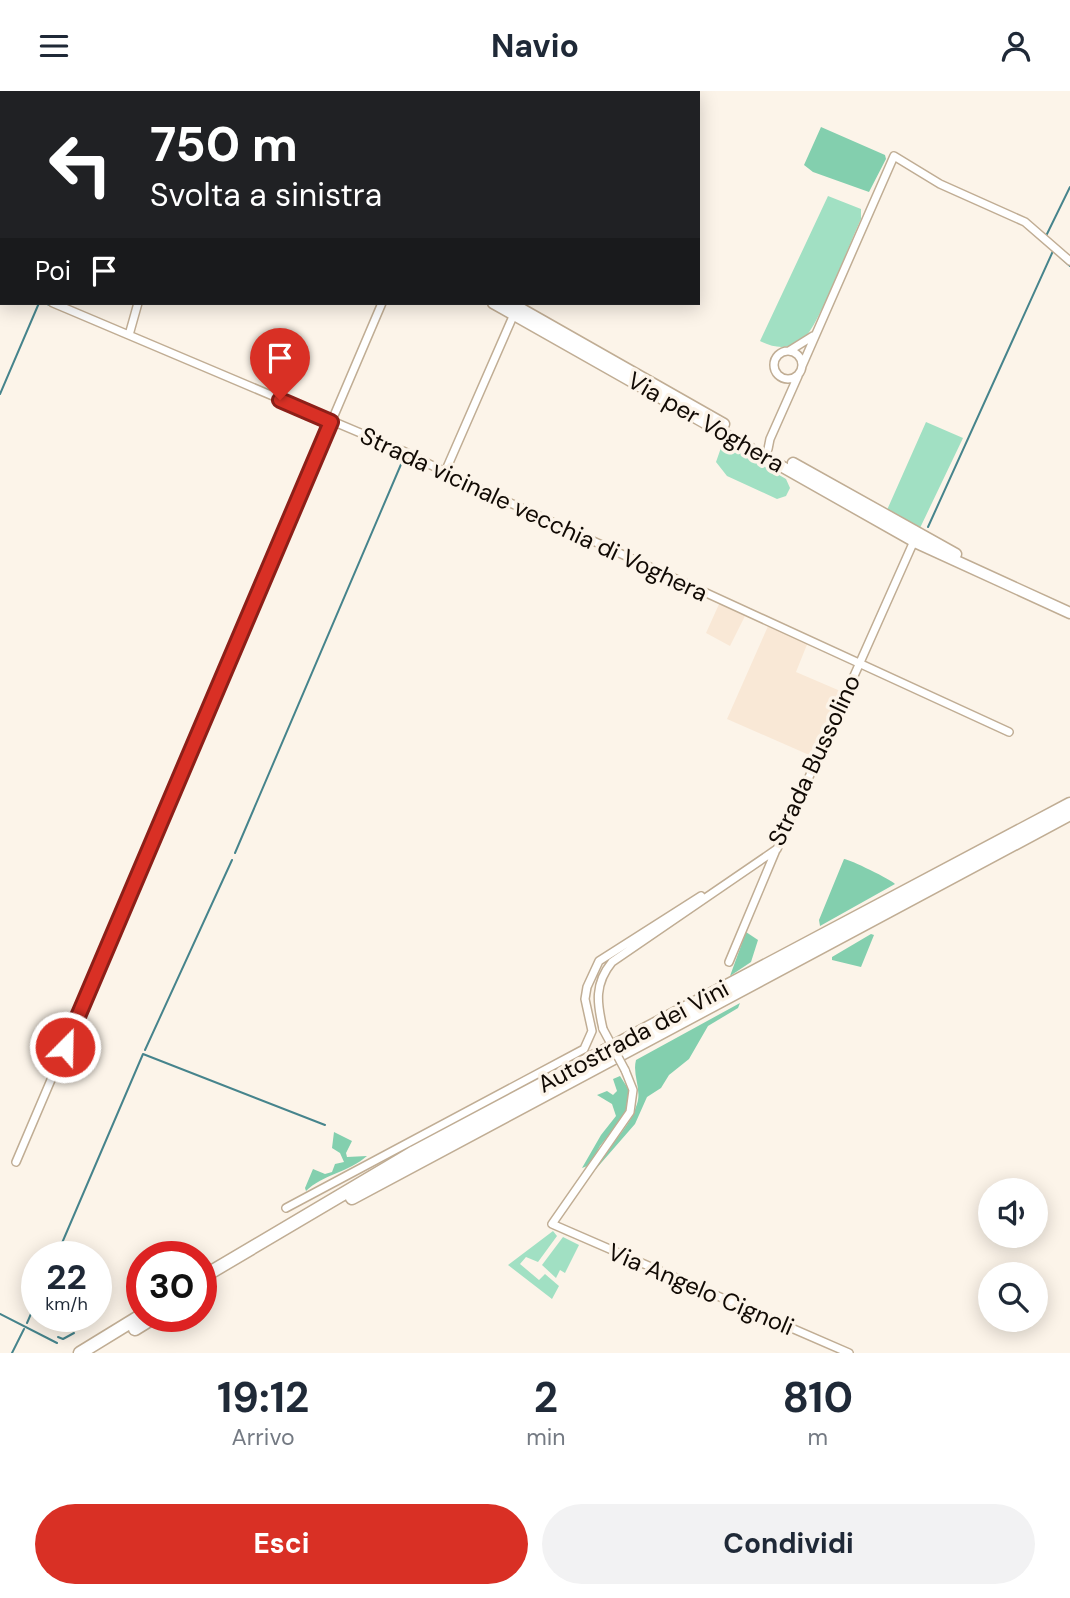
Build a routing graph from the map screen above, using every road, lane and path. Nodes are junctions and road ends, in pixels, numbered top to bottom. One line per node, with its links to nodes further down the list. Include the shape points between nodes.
1 (1070, 261): 6 (street, via 1010,213 940,184 894,156)
2 (58, 305): 7 (street, Strada vicinale vecchia di Voghera)
3 (137, 305): 7 (street)
4 (381, 305): 11 (street)
5 (512, 308): 12 (main road, Via per Voghera); 13 (street); 14 (main road, Via per Voghera)
6 (815, 333): 8 (street); 9 (street)
7 (129, 335): 11 (street, Strada vicinale vecchia di Voghera)
8 (789, 351): 9 (street, via 800,358); 10 (street, via 777,356 775,370 783,379)
9 (802, 366): 10 (street)
10 (798, 375): 12 (street)
11 (331, 422): 13 (street, Strada vicinale vecchia di Voghera); 24 (street)
12 (768, 449): 14 (main road, Via per Voghera)
13 (445, 472): 17 (street, Strada vicinale vecchia di Voghera)
14 (917, 540): 15 (main road); 16 (main road); 17 (street, Strada Bussolino)
15 (1070, 605)
16 (1070, 613)
17 (860, 662): 18 (street, Strada vicinale vecchia di Voghera); 21 (street, Strada Bussolino)
18 (1009, 732)
19 (1070, 804): 27 (highway, Autostrada dei Vini, via 414,1152)
20 (1070, 814): 28 (highway, Autostrada dei Vini, via 439,1150)
21 (777, 849): 22 (street, Strada Bussolino); 23 (street)
22 (717, 888): 25 (street, via 598,961 585,999 592,1031 584,1049); 26 (street, Strada Bussolino, bridge, via 612,962 602,975 598,990 603,1029 633,1090 630,1112)
23 (729, 962)
24 (16, 1163)
25 (286, 1208)
26 (552, 1224): 33 (street, Via Angelo Cignoli)
27 (217, 1269)
28 (217, 1279)
29 (126, 1325): 31 (highway)
30 (130, 1332): 32 (highway)
31 (80, 1353)
32 (96, 1353)
33 (849, 1353)

